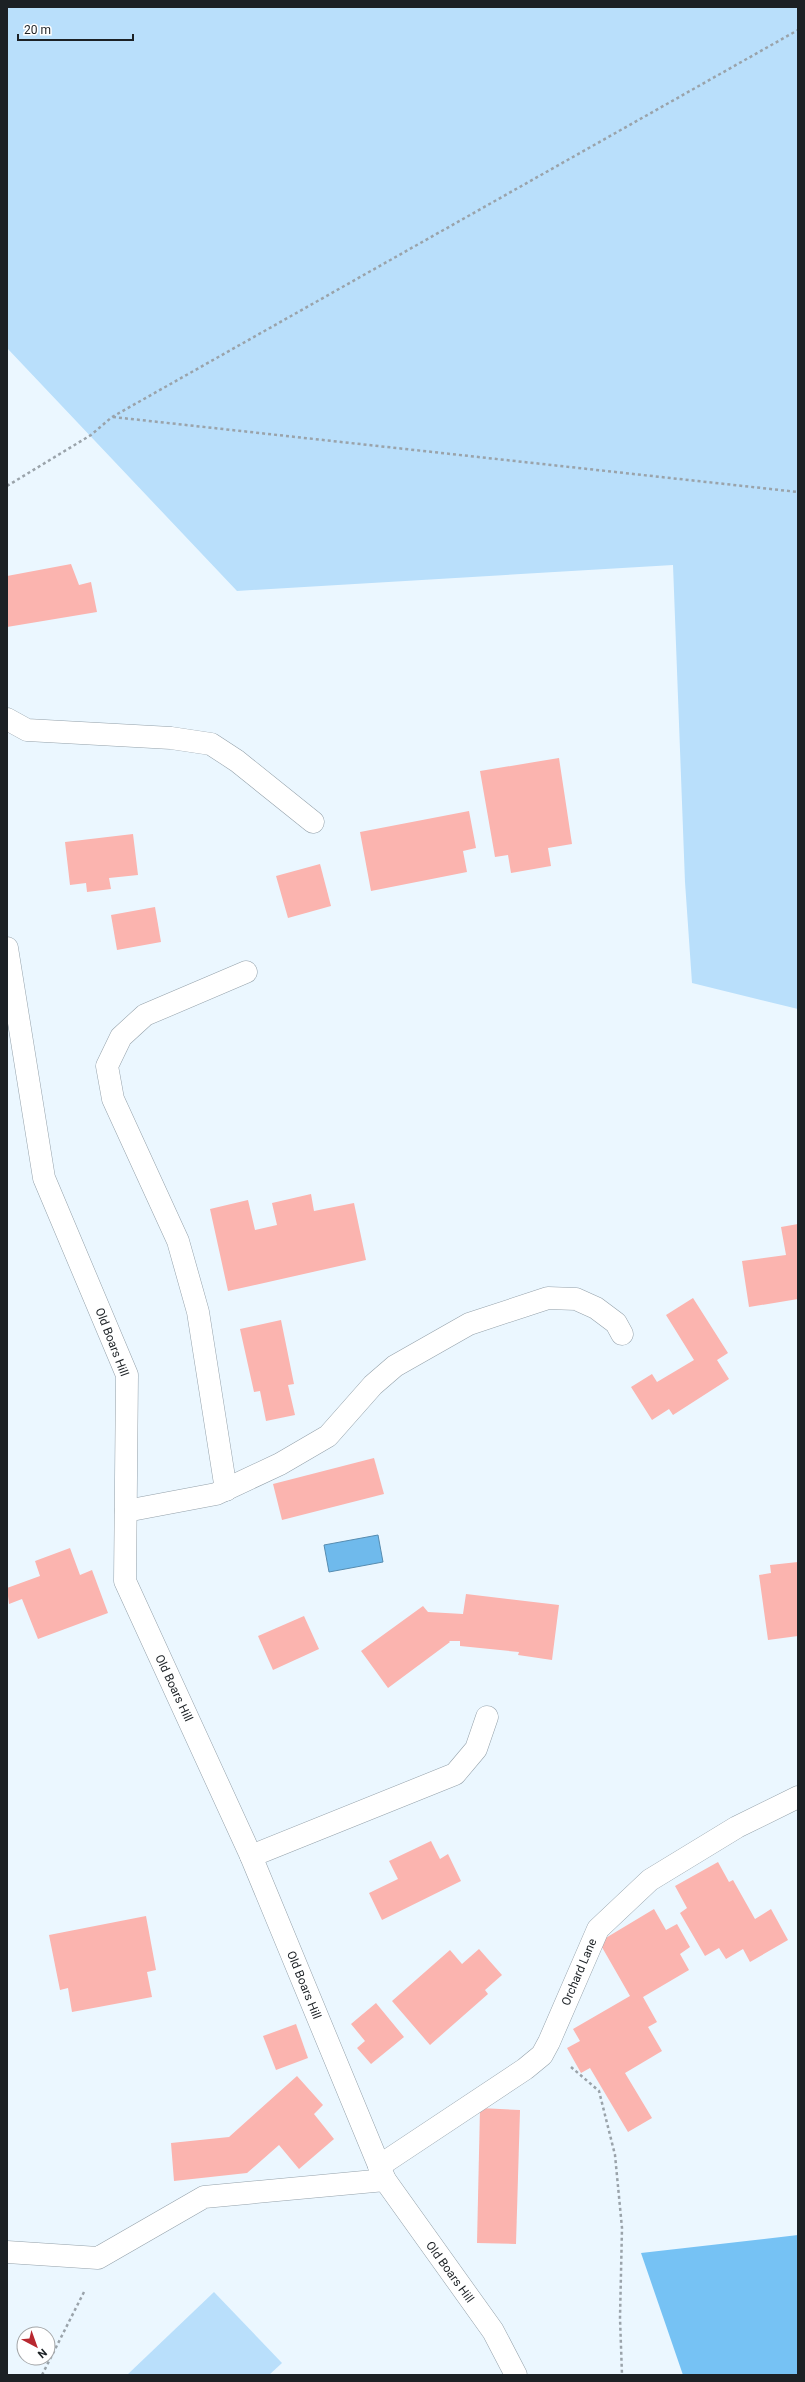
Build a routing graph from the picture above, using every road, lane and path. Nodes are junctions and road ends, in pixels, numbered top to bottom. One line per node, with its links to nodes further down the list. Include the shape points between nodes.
1 (798, 30): 2 (path)
2 (112, 417): 3 (path, via 90,436); 4 (path)
3 (7, 486)
4 (798, 492)
5 (7, 719): 6 (street, via 27,730 164,738 211,744)
6 (313, 822)
7 (7, 948): 11 (street, Old Boars Hill, via 44,1178 128,1375)
8 (246, 972): 10 (street, via 145,1015 121,1037 107,1066 113,1099 178,1241 198,1312)
9 (622, 1334): 10 (street, via 616,1323 596,1308 576,1299 548,1298 468,1324 395,1366 373,1385 328,1436 280,1464)
10 (226, 1490): 11 (street)
11 (126, 1511): 14 (street, Old Boars Hill, via 125,1581)
12 (487, 1717): 14 (street, via 476,1749 455,1774)
13 (798, 1797): 15 (street, Orchard Lane, via 737,1827 650,1880 598,1929)
14 (251, 1856): 16 (street, Old Boars Hill)
15 (542, 2055): 16 (street, Orchard Lane); 21 (path, via 570,2066 599,2091 615,2155 622,2228)
16 (382, 2173): 18 (street, via 204,2197); 20 (street, Old Boars Hill, via 493,2331)
17 (7, 2252): 18 (street)
18 (98, 2258): 19 (path, via 80,2302)
19 (42, 2375)
20 (516, 2375)
21 (622, 2375)

